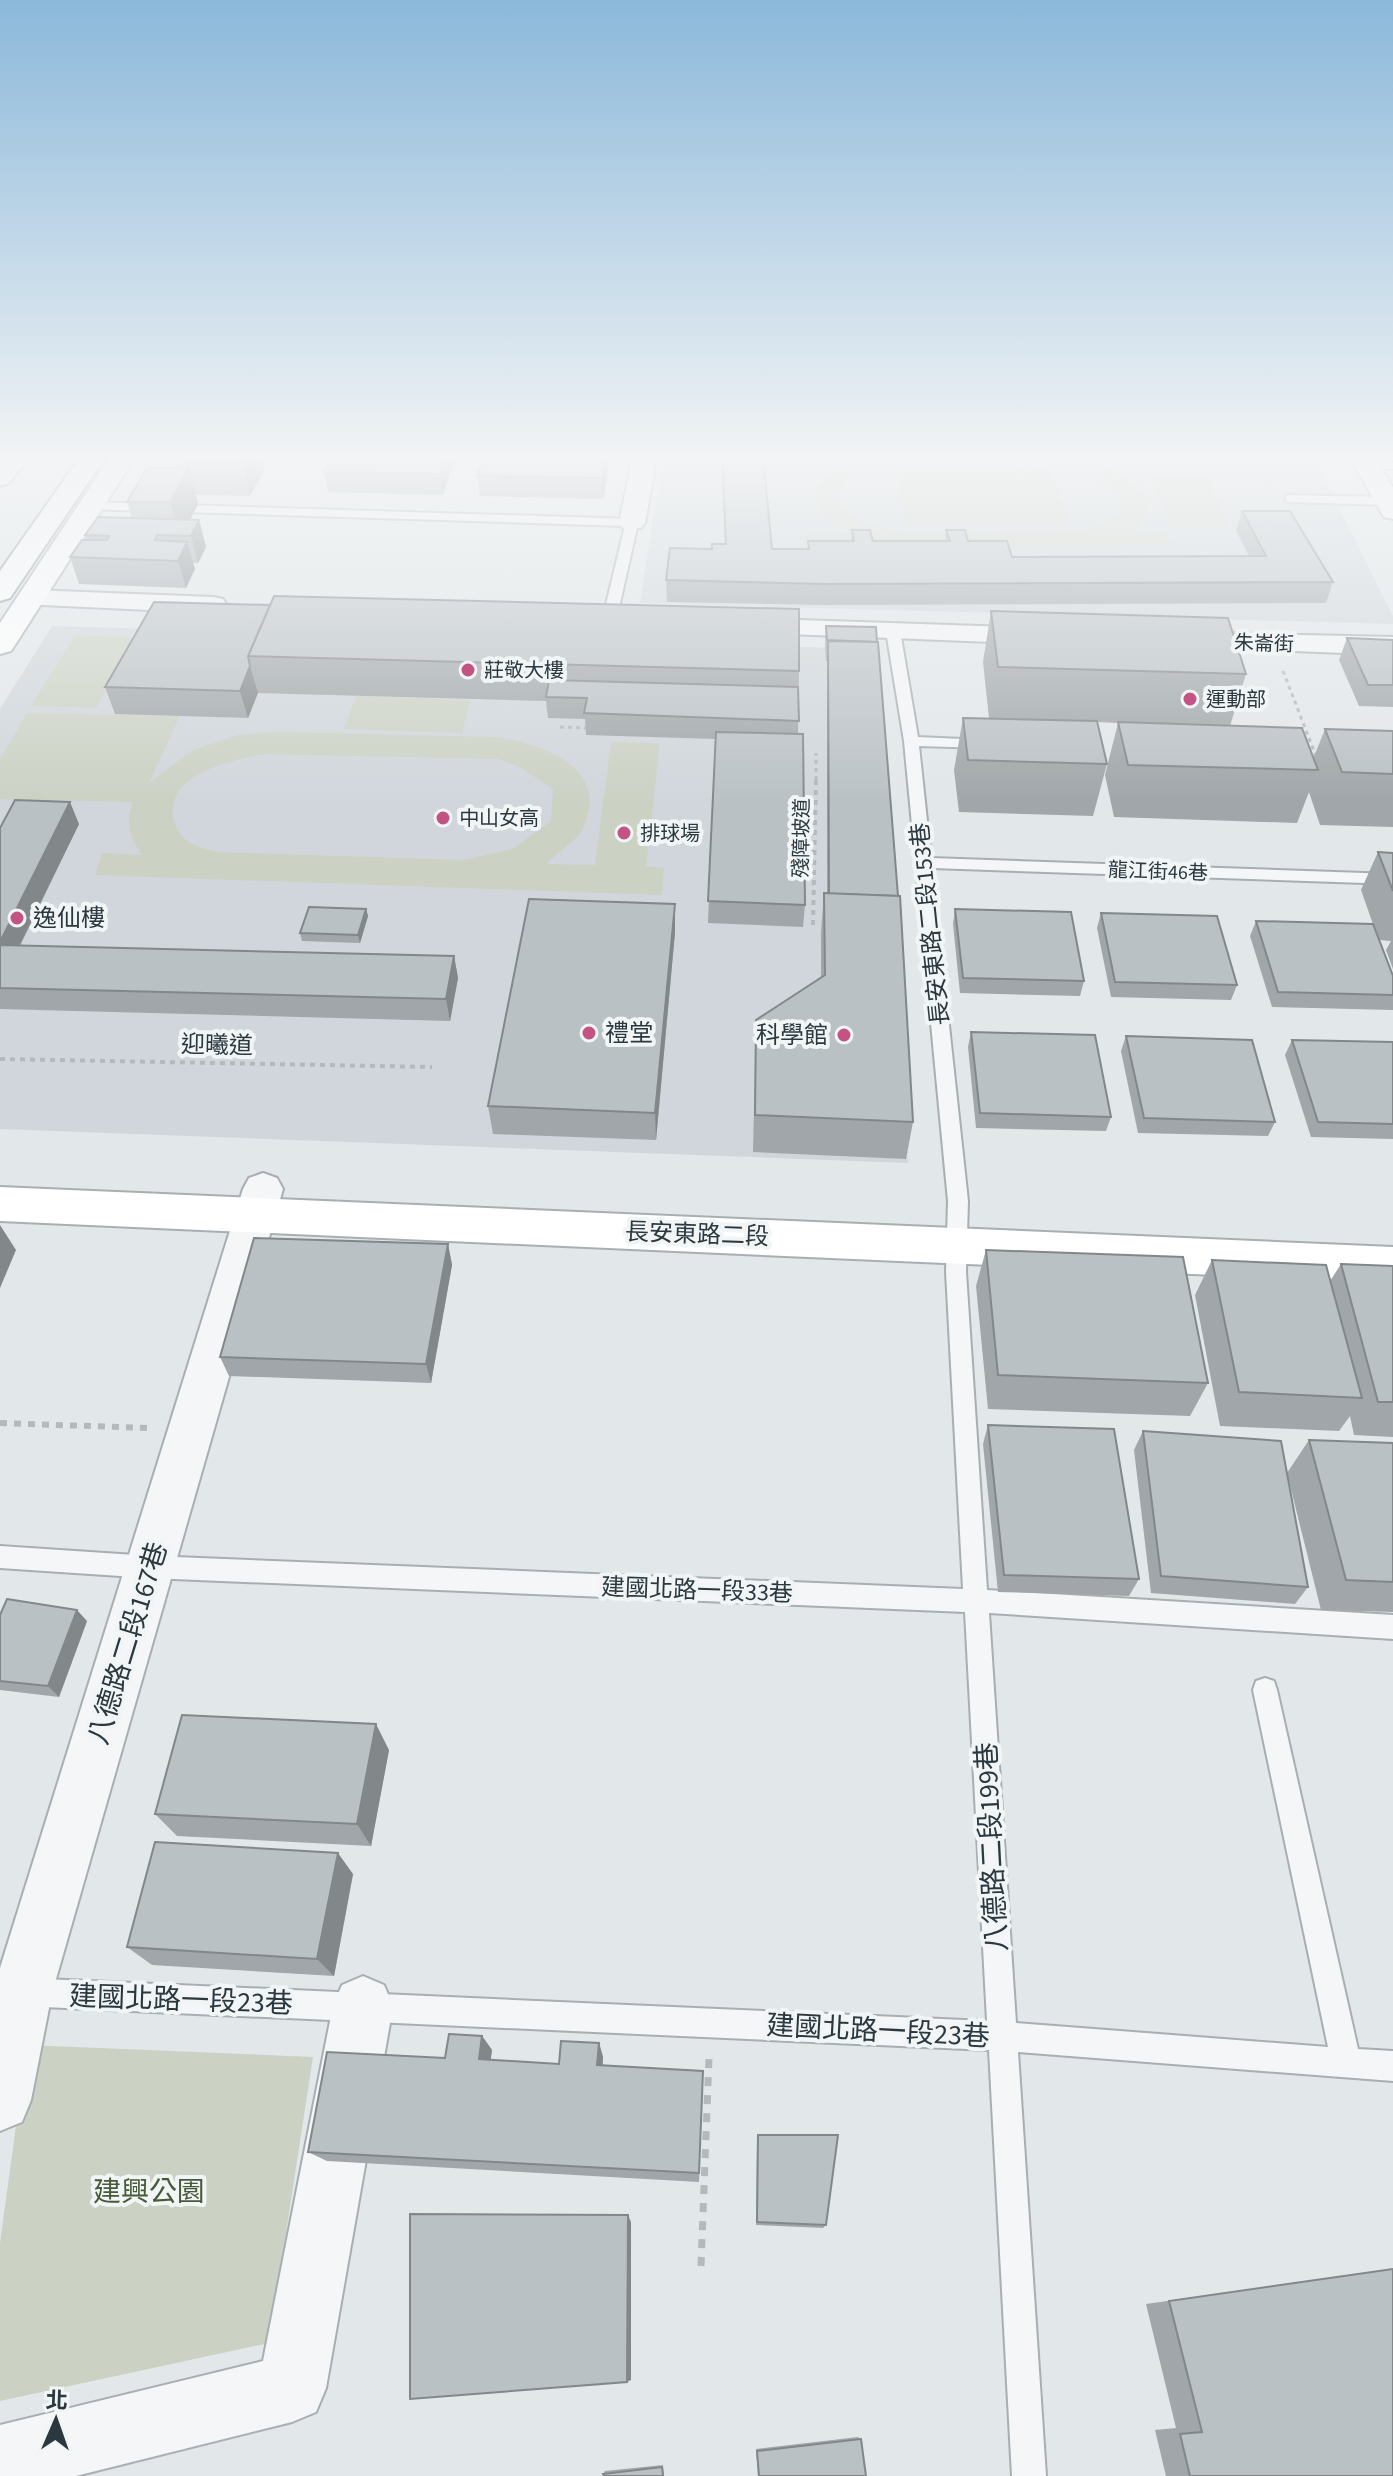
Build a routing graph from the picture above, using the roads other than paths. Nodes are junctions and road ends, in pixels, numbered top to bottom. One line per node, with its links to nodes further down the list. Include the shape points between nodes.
1 (14, 572): 4 (main road)
2 (48, 572): 5 (main road)
3 (621, 572): 8 (lane)
4 (0, 592)
5 (31, 598): 6 (street); 14 (main road)
6 (233, 606)
7 (578, 620): 8 (street)
8 (609, 621): 9 (street)
9 (641, 622)
10 (720, 625): 11 (street)
11 (893, 631): 12 (street); 16 (lane, 長安東路二段153巷)
12 (1067, 637)
13 (1146, 639): 15 (street, 朱崙街)
14 (0, 645)
15 (1393, 646)
16 (911, 741): 17 (lane); 18 (lane, 長安東路二段153巷)
17 (1004, 745)
18 (924, 863): 19 (lane, 龍江街46巷); 23 (lane, 長安東路二段153巷)
19 (1393, 879)
20 (0, 1178): 21 (main road, 長安東路二段)
21 (259, 1202): 22 (main road, 長安東路二段); 23 (main road, 長安東路二段); 27 (street, 八德路二段167巷)
22 (0, 1204)
23 (958, 1232): 24 (main road, 長安東路二段); 25 (main road, 長安東路二段); 28 (lane, 八德路二段199巷, via 956,1272)
24 (1393, 1238)
25 (1393, 1265)
26 (0, 1557): 27 (lane, 建國北路一段33巷)
27 (150, 1567): 28 (lane, 建國北路一段33巷); 31 (street, 八德路二段167巷)
28 (977, 1601): 29 (lane, 建國北路一段33巷); 33 (lane, 八德路二段199巷)
29 (1393, 1627)
30 (1265, 1690): 34 (lane)
31 (11, 1992): 32 (lane, 建國北路一段23巷); 36 (street, 八德路二段167巷)
32 (363, 2006): 33 (lane, 建國北路一段23巷); 37 (street, via 292,2388)
33 (1002, 2036): 34 (lane, 建國北路一段23巷); 38 (lane, 八德路二段199巷)
34 (1346, 2062): 35 (lane, 建國北路一段23巷)
35 (1393, 2066)
36 (0, 2100)
37 (0, 2460)
38 (1029, 2476)

